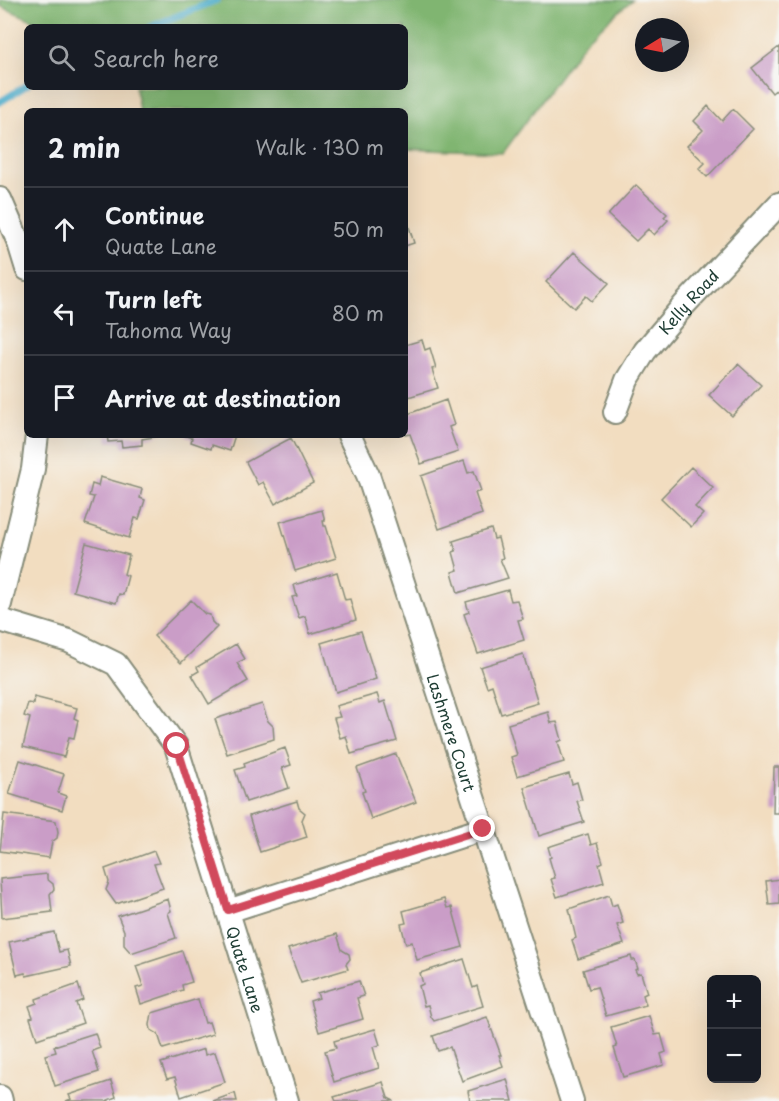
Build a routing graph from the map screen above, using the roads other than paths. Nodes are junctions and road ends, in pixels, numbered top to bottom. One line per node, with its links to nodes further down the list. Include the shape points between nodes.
1 (0, 199): 3 (street)
2 (779, 204): 4 (street, Kelly Road, via 645,351 627,380)
3 (24, 259)
4 (615, 412)
5 (37, 438): 7 (street, via 33,469)
6 (350, 438): 9 (street, Lashmere Court, via 368,475)
7 (0, 604)
8 (0, 620): 10 (street, Quate Lane, via 69,640 116,664 177,746)
9 (483, 829): 10 (street); 12 (street, Lashmere Court)
10 (228, 910): 11 (street, Quate Lane)
11 (287, 1101)
12 (572, 1101)

